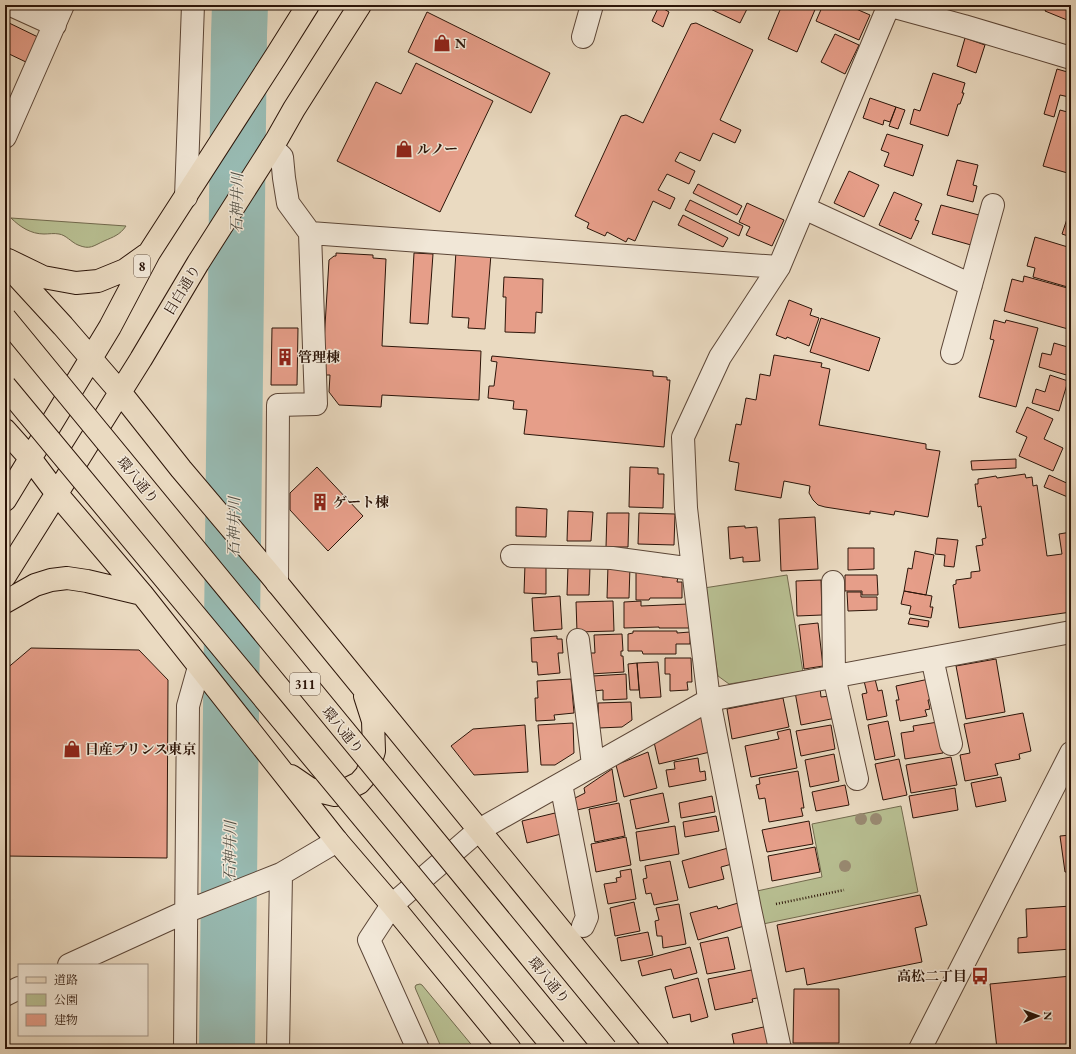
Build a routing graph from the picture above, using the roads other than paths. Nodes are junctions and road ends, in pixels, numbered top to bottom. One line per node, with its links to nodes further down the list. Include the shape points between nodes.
1 (11, 5): 8 (street)
2 (63, 5): 8 (street)
3 (193, 5): 13 (street)
4 (308, 5): 13 (main road, 8)
5 (360, 5): 12 (main road, 目白通り)
6 (592, 5): 9 (street)
7 (888, 5): 10 (street); 15 (street)
8 (54, 25): 11 (street)
9 (583, 37)
10 (1071, 58)
11 (5, 137)
12 (274, 143): 16 (street, via 282,157 288,203); 26 (main road, 目白通り)
13 (186, 197): 17 (main road, 8)
14 (993, 205): 21 (street)
15 (804, 208): 20 (street); 21 (street)
16 (310, 233): 20 (street); 35 (street, via 316,404 278,405 278,543)
17 (149, 253): 18 (main road, via 125,270 98,281 76,283 43,277); 24 (main road, 8, via 110,327)
18 (5, 258)
19 (5, 263): 24 (main road)
20 (779, 267): 32 (street, via 720,357 683,437)
21 (971, 285): 23 (street)
22 (5, 318): 65 (main road, 環八通り / 311, bridge)
23 (952, 353)
24 (90, 358): 26 (main road); 28 (main road, 8)
25 (5, 386): 64 (main road, bridge)
26 (120, 392): 29 (main road, 目白通り); 35 (main road)
27 (5, 430): 28 (main road)
28 (30, 458): 29 (main road); 30 (main road, 8)
29 (57, 494): 33 (main road, 目白通り); 36 (main road)
30 (5, 500)
31 (512, 556): 32 (street, via 612,558)
32 (693, 569): 44 (street)
33 (5, 576)
34 (833, 582): 42 (street)
35 (281, 588): 43 (main road)
36 (142, 594): 37 (main road, via 67,578 35,585); 41 (main road)
37 (5, 602)
38 (1071, 632): 40 (street)
39 (578, 640): 47 (street)
40 (932, 658): 42 (street); 45 (street)
41 (199, 667): 48 (main road); 55 (street, via 188,706)
42 (834, 676): 44 (street); 49 (street)
43 (362, 688): 48 (main road, via 373,721 374,751 367,774 359,783 335,795 310,788); 51 (main road)
44 (709, 700): 47 (street); 67 (street)
45 (951, 744)
46 (1071, 753): 68 (street)
47 (593, 765): 50 (street)
48 (280, 769): 52 (main road)
49 (857, 778)
50 (561, 784): 51 (street); 56 (street, via 587,917)
51 (478, 830): 54 (street); 66 (main road)
52 (337, 841): 53 (street); 54 (main road)
53 (281, 874): 55 (street); 61 (street)
54 (392, 905): 62 (street, via 369,940); 63 (main road)
55 (190, 910): 57 (street); 60 (street)
56 (582, 926)
57 (71, 964)
58 (18, 988): 59 (street)
59 (5, 995)
60 (184, 1049)
61 (278, 1049)
62 (418, 1049)
63 (510, 1049)
64 (555, 1049)
65 (606, 1049)
66 (658, 1049)
67 (780, 1049)
68 (920, 1049)

